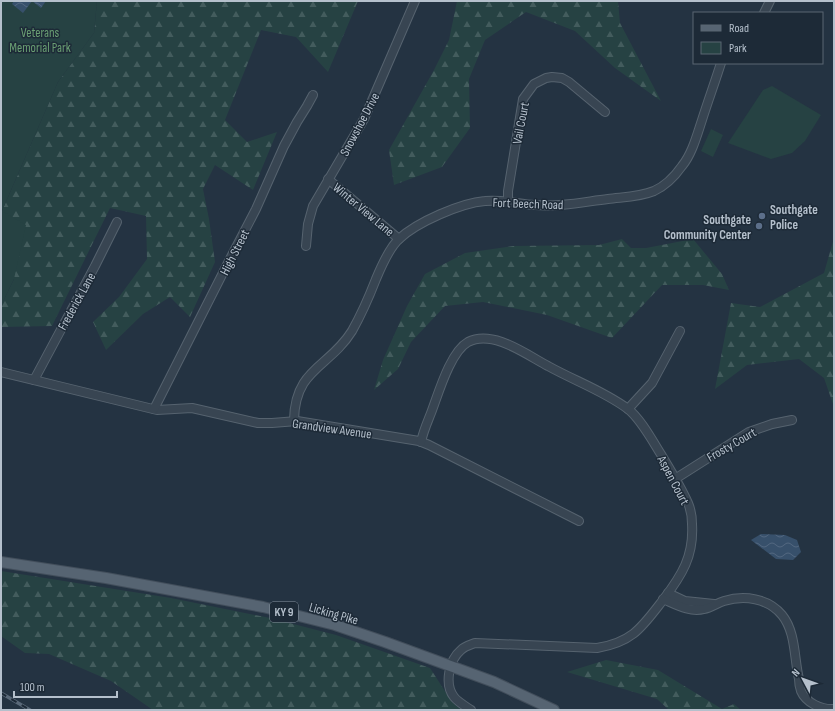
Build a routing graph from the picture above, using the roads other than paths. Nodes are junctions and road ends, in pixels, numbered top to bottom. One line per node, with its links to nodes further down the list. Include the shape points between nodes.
1 (415, 1): 7 (street, Snowshoe Drive, via 364,119)
2 (770, 1): 3 (street)
3 (764, 12)
4 (721, 64): 8 (street, Fort Beech Road, via 700,126 683,166 670,180 654,191 636,196 562,205)
5 (313, 95): 15 (street, High Street, via 284,146 256,209)
6 (605, 112): 8 (street, Vail Court, via 562,78 546,78 534,84 524,99)
7 (328, 179): 10 (street, Winter View Lane); 11 (street, Snowshoe Drive, via 313,206)
8 (508, 201): 10 (street, Fort Beech Road, via 466,205 410,230)
9 (117, 222): 14 (street, Frederick Lane)
10 (399, 239): 17 (street, Fort Beech Road, via 382,264 352,330 301,387 294,406)
11 (306, 246)
12 (680, 331): 16 (street, via 652,383)
13 (1, 372): 14 (street, Grandview Avenue)
14 (34, 380): 15 (street, Grandview Avenue)
15 (154, 409): 17 (street, Grandview Avenue, via 163,411 192,408 258,423)
16 (628, 409): 19 (street, Aspen Court, via 600,391 511,345 494,339 480,338 467,342 456,353 439,389); 20 (street, Aspen Court, via 640,422)
17 (294, 420): 19 (street, Grandview Avenue)
18 (792, 420): 20 (street, Frosty Court, via 749,432)
19 (421, 442): 21 (street, Grandview Avenue)
20 (675, 479): 23 (street, Aspen Court, via 689,504 692,545 689,558 678,580)
21 (579, 521)
22 (1, 562): 24 (main road, Licking Pike / KY 9, via 106,578 263,607 335,625)
23 (666, 596): 24 (street, Aspen Court, via 646,623 624,640 611,646 597,648 475,643 460,650); 27 (street, via 692,610 704,609 725,600 742,597 759,600 772,606 783,616 791,633 801,692 819,707)
24 (451, 667): 25 (street, via 448,678 453,696); 26 (main road, Licking Pike / KY 9, via 494,682)
25 (471, 710)
26 (554, 710)
27 (834, 710)

